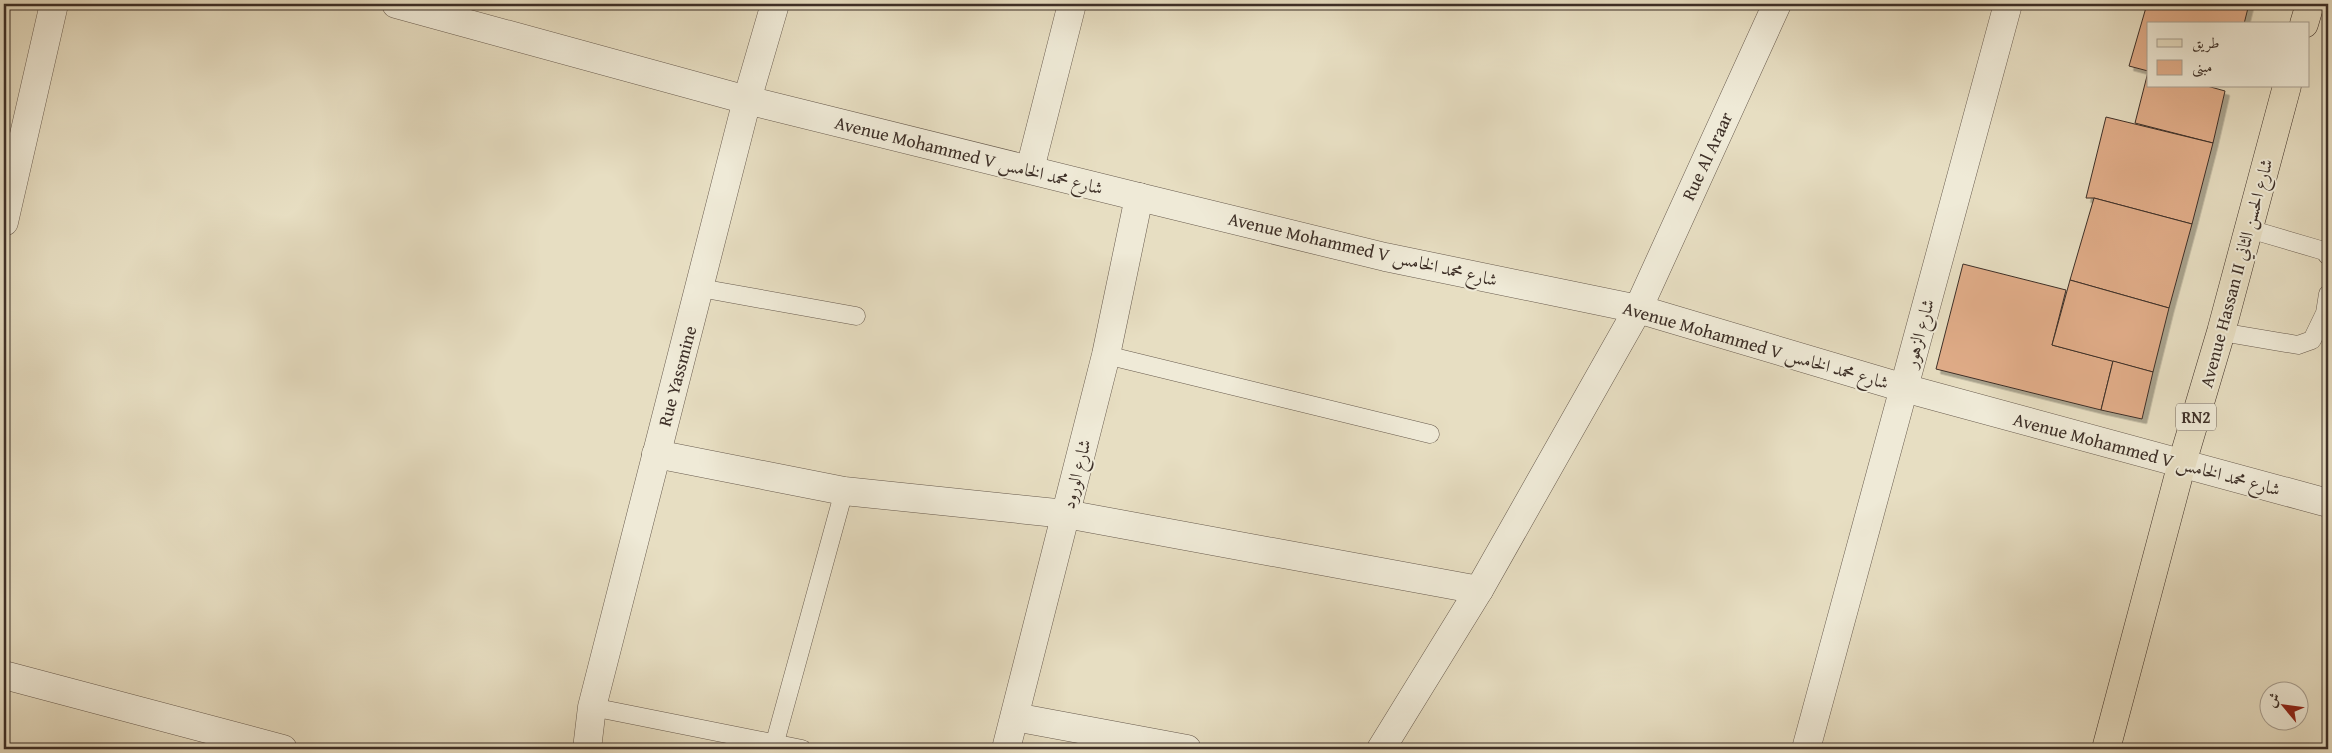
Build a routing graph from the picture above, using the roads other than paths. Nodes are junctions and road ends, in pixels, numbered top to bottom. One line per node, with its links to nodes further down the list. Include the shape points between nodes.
1 (54, 4): 13 (street)
2 (396, 4): 10 (street, Avenue Mohammed V شارع محمد الخامس)
3 (775, 4): 10 (street, Rue Yassmine)
4 (1072, 4): 11 (street)
5 (1777, 4): 18 (street, Rue Al Araar)
6 (2008, 4): 22 (street, شارع الزهور)
7 (2310, 4): 8 (main road)
8 (2305, 22)
9 (2286, 88): 14 (main road, Avenue Hassan II شارع الحسن الثاني / RN2)
10 (747, 100): 11 (street, Avenue Mohammed V شارع محمد الخامس); 16 (street, Rue Yassmine)
11 (1030, 169): 12 (street, Avenue Mohammed V شارع محمد الخامس)
12 (1139, 197): 18 (street, Avenue Mohammed V شارع محمد الخامس, via 1385,257); 21 (street, شارع الورود)
13 (4, 222)
14 (2249, 229): 15 (lane, via 2324,251); 20 (main road, Avenue Hassan II شارع الحسن الثاني / RN2)
15 (2328, 256)
16 (700, 288): 19 (lane); 24 (street, Rue Yassmine)
17 (2328, 294): 20 (lane, via 2325,313 2312,340 2298,345)
18 (1638, 309): 22 (street, Avenue Mohammed V شارع محمد الخامس); 29 (street, Rue Al Araar)
19 (856, 316)
20 (2221, 332): 25 (main road, Avenue Hassan II شارع الحسن الثاني / RN2)
21 (1106, 355): 23 (lane); 28 (street, شارع الورود)
22 (1904, 388): 25 (street, Avenue Mohammed V شارع محمد الخامس); 40 (street, شارع الزهور)
23 (1430, 434)
24 (656, 454): 26 (street); 31 (street, Rue Yassmine)
25 (2182, 463): 27 (street, Avenue Mohammed V شارع محمد الخامس); 41 (main road, Avenue Hassan II شارع الحسن الثاني / RN2)
26 (844, 491): 28 (street); 33 (lane)
27 (2328, 503)
28 (1066, 514): 29 (street); 32 (street, شارع الورود)
29 (1479, 590): 39 (street, Rue Al Araar)
30 (4, 675): 34 (street)
31 (592, 707): 33 (lane); 35 (street, Rue Yassmine)
32 (1015, 716): 37 (street, شارع الورود); 38 (street)
33 (775, 742): 36 (lane)
34 (283, 749)
35 (587, 749)
36 (802, 749)
37 (1006, 749)
38 (1186, 749)
39 (1381, 749)
40 (1806, 749)
41 (2106, 749)

